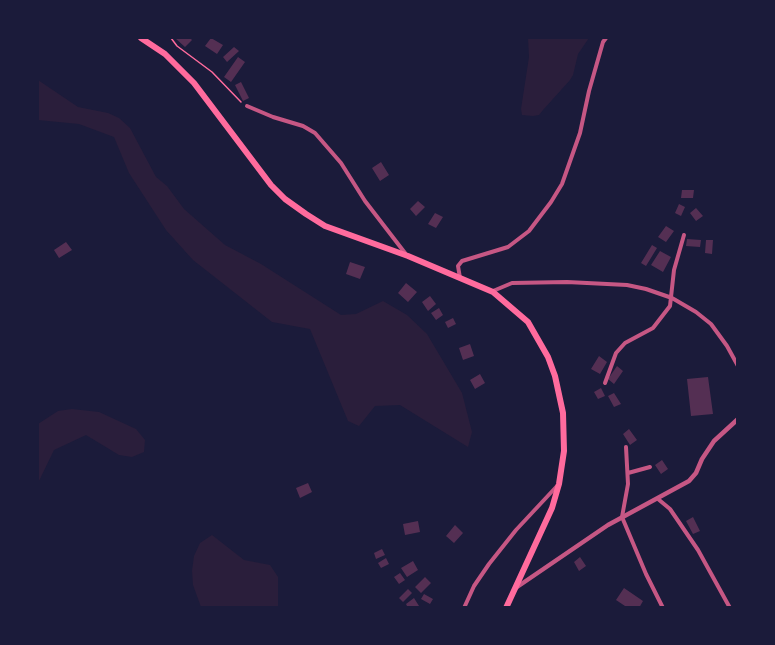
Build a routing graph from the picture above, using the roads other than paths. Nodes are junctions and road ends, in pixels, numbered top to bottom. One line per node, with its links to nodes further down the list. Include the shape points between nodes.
1 (141, 38): 5 (main road, via 165,54 194,83 285,199 325,226)
2 (606, 38): 6 (street, via 562,184 529,231 508,247 462,261 458,266)
3 (247, 106): 5 (street, via 315,134 341,163 364,201)
4 (684, 235): 8 (street, via 674,270)
5 (408, 256): 6 (main road)
6 (460, 278): 7 (main road)
7 (493, 292): 8 (street, via 513,283 567,282 627,285); 15 (main road, via 528,321 555,376 565,440)
8 (672, 298): 9 (street, via 711,324); 10 (street, via 667,312 653,328 616,353)
9 (738, 366)
10 (605, 383)
11 (738, 419): 16 (street, via 714,441 693,478)
12 (626, 447): 14 (street)
13 (650, 467): 14 (street)
14 (628, 473): 17 (street)
15 (559, 484): 18 (main road); 19 (street, via 489,564)
16 (658, 499): 17 (street); 22 (street, via 670,509 698,550)
17 (622, 517): 18 (street); 21 (street)
18 (516, 588): 20 (main road)
19 (464, 608)
20 (506, 608)
21 (663, 608)
22 (730, 608)

